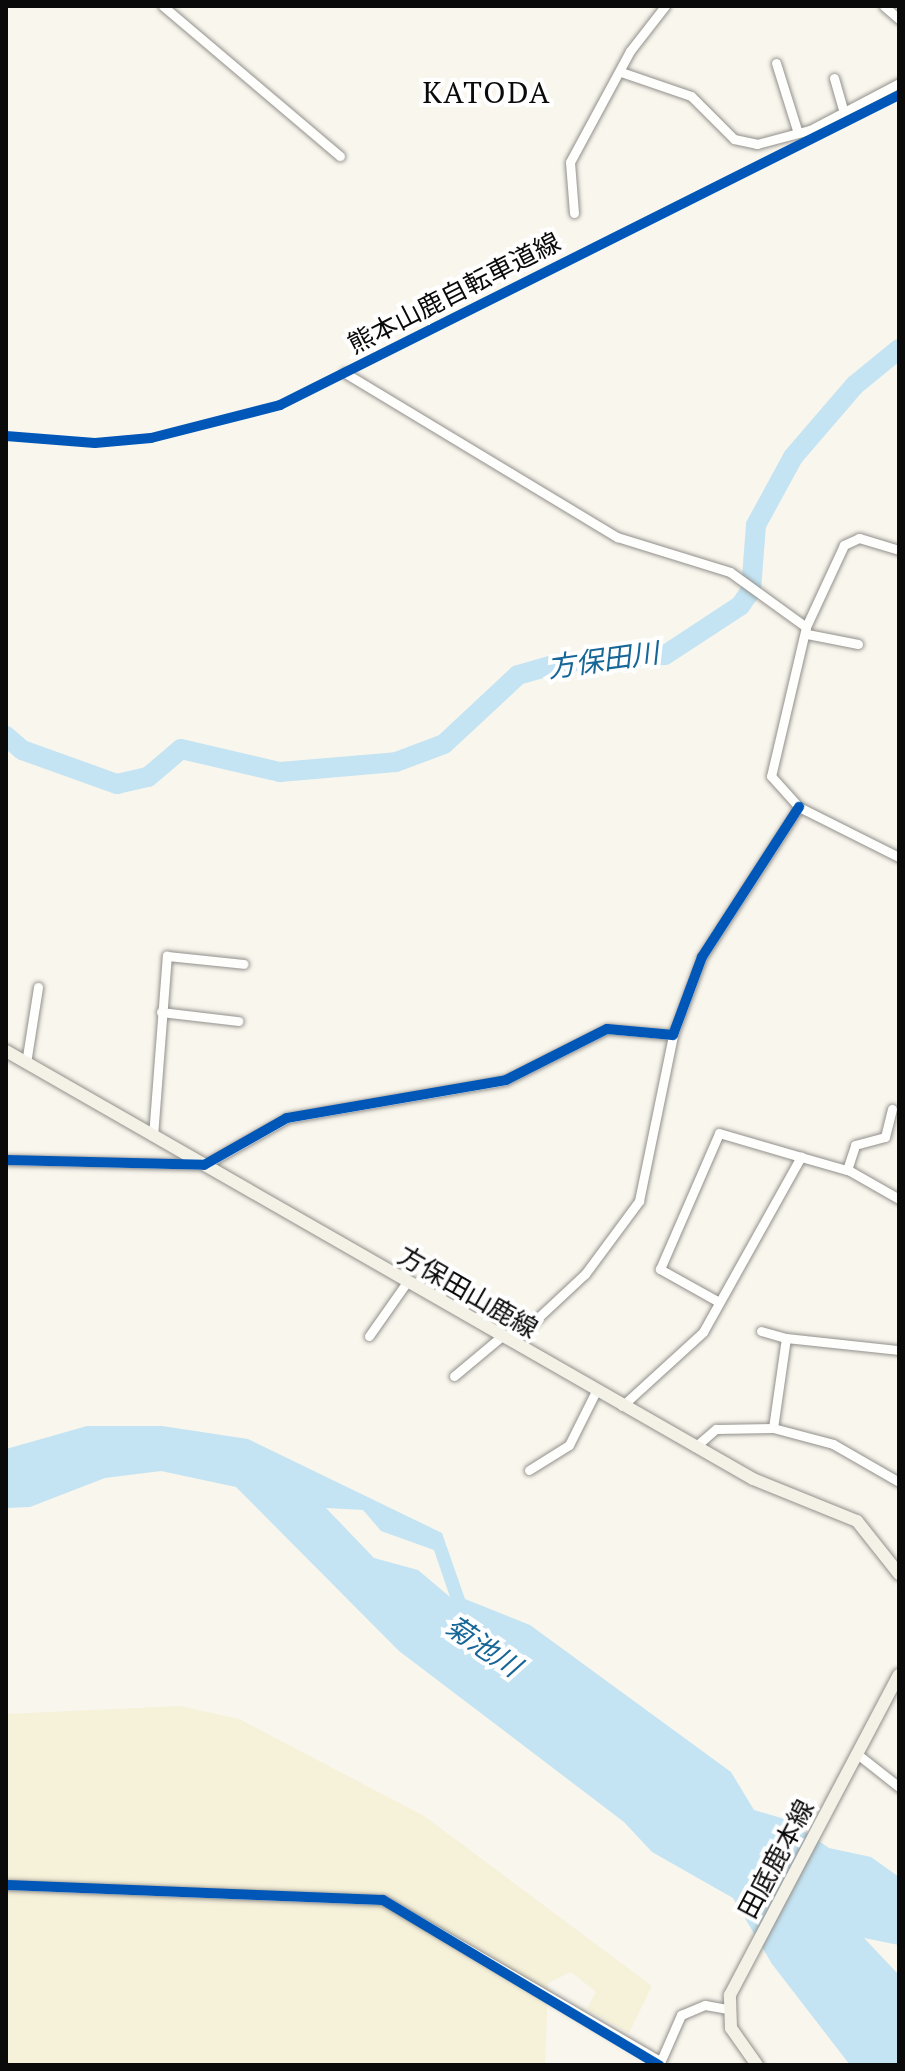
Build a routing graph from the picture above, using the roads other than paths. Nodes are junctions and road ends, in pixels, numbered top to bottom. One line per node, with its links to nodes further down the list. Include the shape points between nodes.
1 (163, 6): 11 (street)
2 (665, 6): 6 (street)
3 (884, 6): 4 (street)
4 (899, 19)
5 (776, 63): 10 (street)
6 (621, 72): 10 (street, via 691,96 743,143); 12 (street, via 570,162)
7 (834, 78): 9 (street)
8 (899, 83): 9 (street)
9 (844, 112): 10 (street)
10 (798, 133)
11 (340, 156)
12 (574, 213)
13 (345, 373): 15 (street, via 617,537 730,572)
14 (899, 550): 15 (street, via 849,539)
15 (806, 630): 16 (street); 17 (street, via 771,776)
16 (858, 644)
17 (799, 807): 18 (street); 23 (street, via 702,957)
18 (899, 857)
19 (244, 964): 21 (street, via 167,956)
20 (38, 987): 25 (street)
21 (161, 1012): 22 (street); 27 (street)
22 (238, 1021)
23 (673, 1035): 30 (street, via 607,1029 506,1080 287,1118); 38 (street, via 639,1201 585,1274)
24 (6, 1051): 25 (main road, 方保田山鹿線)
25 (26, 1063): 27 (main road, 方保田山鹿線)
26 (892, 1109): 31 (street, via 885,1137 855,1145)
27 (153, 1136): 30 (main road, 方保田山鹿線)
28 (801, 1157): 31 (street); 34 (street); 34 (street, via 719,1133 660,1269)
29 (6, 1160): 30 (street)
30 (204, 1165): 33 (main road, 方保田山鹿線)
31 (847, 1170): 32 (street)
32 (899, 1199)
33 (407, 1282): 36 (street); 38 (main road, 方保田山鹿線)
34 (719, 1302): 42 (street, via 703,1332)
35 (761, 1331): 37 (street)
36 (369, 1336)
37 (786, 1338): 39 (street); 43 (street)
38 (507, 1339): 40 (street); 41 (main road, 方保田山鹿線)
39 (899, 1350)
40 (454, 1376)
41 (596, 1391): 42 (main road, 方保田山鹿線); 45 (street, via 569,1445)
42 (622, 1406): 44 (main road, 方保田山鹿線)
43 (773, 1428): 44 (street, via 716,1429); 46 (street, via 833,1444)
44 (695, 1447): 47 (main road, 方保田山鹿線, via 857,1521)
45 (529, 1470)
46 (899, 1482)
47 (899, 1574)
48 (899, 1675): 49 (main road, 田底鹿本線)
49 (856, 1753): 50 (street); 52 (main road, 田底鹿本線)
50 (899, 1787)
51 (6, 1885): 53 (street, via 383,1900)
52 (727, 2009): 53 (street, via 705,2005 681,2015); 54 (main road, via 738,2044)
53 (660, 2063)
54 (757, 2065)

